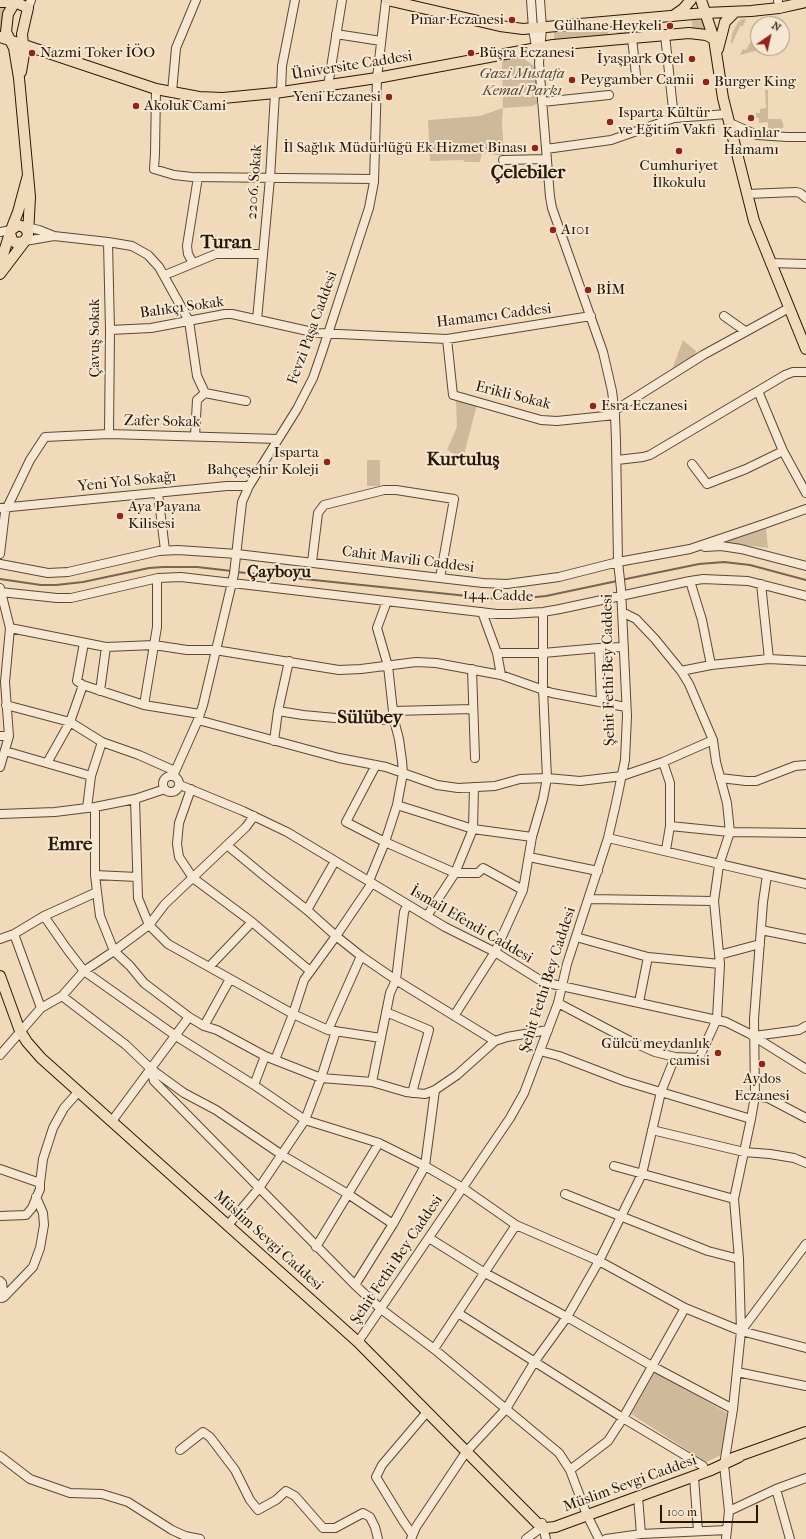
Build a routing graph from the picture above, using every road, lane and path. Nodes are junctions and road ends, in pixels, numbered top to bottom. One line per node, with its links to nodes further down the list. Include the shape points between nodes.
1 (196, 0): 32 (street, via 176,48)
2 (295, 0): 33 (street, 2206. Sokak)
3 (342, 0): 17 (street)
4 (386, 0): 16 (main road, via 512,29); 23 (street, Fevzi Paşa Caddesi)
5 (531, 0): 16 (street)
6 (540, 0): 16 (street)
7 (691, 0): 15 (main road)
8 (701, 0): 14 (main road)
9 (16, 1): 10 (main road); 12 (main road); 22 (main road, via 7,20 6,32)
10 (0, 2)
11 (801, 3): 13 (main road, via 779,8)
12 (30, 4): 24 (main road, via 23,31)
13 (734, 12): 14 (main road); 26 (main road, via 724,26)
14 (705, 13): 15 (main road); 21 (main road)
15 (672, 16): 16 (main road)
16 (538, 28): 25 (street, Şehit Fethi Bey Caddesi)
17 (336, 34): 23 (street); 30 (street)
18 (665, 35): 20 (main road, Üniversite Caddesi); 21 (main road, Üniversite Caddesi, via 690,33); 36 (street)
19 (0, 37): 22 (main road, Üniversite Caddesi)
20 (632, 38): 25 (main road, Üniversite Caddesi); 27 (street)
21 (714, 39): 26 (main road)
22 (10, 40): 24 (main road, Üniversite Caddesi); 28 (main road, via 14,48)
23 (381, 41): 29 (street, Fevzi Paşa Caddesi)
24 (23, 44): 28 (main road, via 24,54); 31 (main road, Üniversite Caddesi)
25 (538, 48): 29 (main road, Üniversite Caddesi); 35 (street, Şehit Fethi Bey Caddesi)
26 (717, 55): 37 (main road)
27 (636, 75)
28 (19, 78): 42 (main road)
29 (377, 78): 30 (main road, Üniversite Caddesi); 45 (street, Fevzi Paşa Caddesi)
30 (328, 86): 33 (main road, Üniversite Caddesi)
31 (156, 89): 32 (main road, Üniversite Caddesi); 43 (street, via 154,169 178,176)
32 (172, 92): 33 (main road, Üniversite Caddesi, via 223,98)
33 (278, 93): 44 (street, 2206. Sokak)
34 (609, 95): 35 (street)
35 (542, 102): 39 (street, Şehit Fethi Bey Caddesi)
36 (674, 118): 37 (street); 39 (street, via 612,140)
37 (728, 118): 38 (street, via 757,135); 46 (main road)
38 (806, 137)
39 (546, 149): 40 (street, Şehit Fethi Bey Caddesi)
40 (547, 159): 41 (street); 61 (street, Şehit Fethi Bey Caddesi, via 552,208)
41 (503, 160)
42 (28, 175): 48 (main road, via 18,212); 49 (main road, via 30,197)
43 (198, 177): 44 (street); 54 (street, via 187,246)
44 (270, 178): 45 (street); 53 (street, 2206. Sokak)
45 (374, 179): 67 (street, Fevzi Paşa Caddesi, via 369,208)
46 (747, 194): 47 (street, via 793,192); 55 (main road)
47 (803, 196)
48 (7, 232): 49 (main road, via 15,226); 49 (main road, via 14,242); 52 (main road)
49 (25, 234): 50 (street); 50 (street); 52 (street, via 15,245); 58 (main road)
50 (54, 236): 51 (street)
51 (108, 242): 59 (street, via 140,250 154,260); 65 (street, Çavuş Sokak)
52 (3, 243): 56 (main road)
53 (263, 254): 54 (street, via 216,254); 63 (street, 2206. Sokak)
54 (193, 263): 59 (street)
55 (770, 263): 57 (street); 60 (main road)
56 (0, 264)
57 (806, 264)
58 (0, 274)
59 (165, 275): 64 (street)
60 (788, 308): 66 (street); 69 (main road)
61 (591, 316): 68 (street, Hamamcı Caddesi); 74 (street, Şehit Fethi Bey Caddesi, via 608,370)
62 (724, 316): 66 (street)
63 (257, 320): 64 (street, Balıkçı Sokak, via 225,314); 67 (street, Balıkçı Sokak)
64 (189, 321): 65 (street, Balıkçı Sokak, via 151,328); 72 (street, via 197,376)
65 (110, 330): 75 (street, Çavuş Sokak)
66 (745, 331): 74 (street)
67 (328, 333): 68 (street, Hamamcı Caddesi); 77 (street, Fevzi Paşa Caddesi, via 305,394)
68 (447, 339): 74 (street, Erikli Sokak, via 453,395 541,420 558,421)
69 (806, 348)
70 (806, 372): 71 (street, via 785,375)
71 (758, 391): 78 (street); 79 (street, via 659,451 643,457)
72 (205, 393): 73 (street); 76 (street, via 197,400)
73 (246, 401)
74 (614, 413): 79 (street, Şehit Fethi Bey Caddesi)
75 (109, 434): 76 (street, Zafer Sokak); 84 (street, Zafer Sokak, via 45,436)
76 (195, 436): 77 (street, Zafer Sokak)
77 (278, 439): 81 (street, Fevzi Paşa Caddesi)
78 (784, 451): 80 (street, via 707,484); 83 (street)
79 (617, 460): 92 (street, Şehit Fethi Bey Caddesi)
80 (692, 464)
81 (249, 486): 82 (street, Yeni Yol Sokağı); 89 (street, Fevzi Paşa Caddesi, via 241,509)
82 (158, 493): 84 (street, Yeni Yol Sokağı); 87 (street)
83 (806, 494)
84 (4, 508): 88 (street)
85 (806, 509): 86 (street, Cahit Mavili Caddesi)
86 (690, 549): 92 (street, Cahit Mavili Caddesi); 93 (street, via 731,547)
87 (165, 550): 89 (street, Cahit Mavili Caddesi); 91 (street, Cahit Mavili Caddesi, via 68,572 42,572)
88 (0, 554)
89 (236, 557): 90 (street, Cahit Mavili Caddesi); 95 (street, Fevzi Paşa Caddesi)
90 (312, 562): 96 (street, Cahit Mavili Caddesi); 96 (street, via 318,513 325,504 390,489 454,499)
91 (0, 564)
92 (618, 565): 96 (street, Cahit Mavili Caddesi, via 523,582 495,584); 101 (street, Şehit Fethi Bey Caddesi)
93 (806, 566)
94 (157, 578): 95 (street, 144. Cadde); 100 (street, 144. Cadde, via 71,598); 109 (street, via 157,627)
95 (233, 578): 103 (street, 144. Cadde); 113 (street, Fevzi Paşa Caddesi)
96 (440, 578)
97 (690, 581): 98 (street, 144. Cadde, via 737,580); 101 (street, 144. Cadde); 120 (street, via 702,620)
98 (761, 584): 102 (street, 144. Cadde); 117 (street)
99 (0, 587): 100 (street)
100 (0, 592): 107 (street)
101 (622, 592): 105 (street, 144. Cadde); 106 (street, Şehit Fethi Bey Caddesi)
102 (806, 596)
103 (386, 601): 104 (street, 144. Cadde); 121 (street, via 377,628)
104 (482, 612): 105 (street, 144. Cadde); 115 (street)
105 (543, 612): 114 (street)
106 (622, 612): 111 (street, Şehit Fethi Bey Caddesi); 123 (street, via 636,619)
107 (10, 628): 108 (street); 116 (street)
108 (84, 643): 110 (street); 125 (street, via 77,681)
109 (154, 645): 110 (street); 113 (street, via 187,650); 130 (street)
110 (106, 647): 127 (street)
111 (624, 647): 112 (street); 131 (street, Şehit Fethi Bey Caddesi)
112 (599, 648): 114 (street); 128 (street)
113 (215, 650): 118 (street); 135 (street, Fevzi Paşa Caddesi)
114 (543, 652): 115 (street); 126 (street)
115 (497, 653): 124 (street)
116 (4, 654): 129 (street)
117 (769, 659): 119 (street); 120 (street)
118 (289, 661): 121 (street, via 339,670); 133 (street)
119 (806, 661)
120 (711, 665): 123 (street)
121 (388, 666): 122 (street, via 416,662); 134 (street)
122 (472, 669): 124 (street); 132 (street)
123 (682, 671): 139 (street)
124 (501, 675): 126 (street)
125 (83, 685): 127 (street); 137 (street)
126 (543, 689): 128 (street); 153 (street)
127 (100, 691): 130 (street)
128 (601, 702): 131 (street)
129 (6, 705): 137 (street); 138 (street)
130 (144, 705): 135 (street)
131 (626, 707): 152 (street, Şehit Fethi Bey Caddesi, via 626,746)
132 (473, 709): 134 (street); 143 (street)
133 (278, 711): 136 (street, via 346,719); 140 (street)
134 (393, 711): 136 (street)
135 (199, 717): 140 (street); 150 (street, Fevzi Paşa Caddesi)
136 (394, 720): 149 (street)
137 (70, 722): 141 (street); 145 (street)
138 (4, 736): 142 (street)
139 (713, 740): 144 (street); 154 (street)
140 (274, 741): 146 (street)
141 (102, 742): 150 (street, via 139,755); 151 (street)
142 (5, 751): 145 (street); 148 (street)
143 (475, 758)
144 (663, 762): 152 (street); 164 (street, via 670,783)
145 (47, 763): 151 (street)
146 (376, 765): 149 (street); 170 (street, via 346,822)
147 (806, 765): 154 (street, via 795,766 756,781)
148 (0, 767)
149 (403, 773): 156 (street, via 437,785); 160 (street)
150 (174, 774): 155 (street); 157 (street, via 165,779)
151 (91, 776): 161 (street)
152 (622, 776): 153 (street, via 580,781); 169 (street, Şehit Fethi Bey Caddesi)
153 (547, 778): 156 (street, via 520,779 495,786); 168 (street)
154 (720, 778): 166 (street, via 727,803)
155 (180, 786): 157 (street, via 172,792); 158 (street, İsmail Efendi Caddesi)
156 (474, 787): 165 (street)
157 (165, 789): 159 (street)
158 (191, 789): 163 (street, İsmail Efendi Caddesi); 181 (street, via 179,823 177,844 179,857)
159 (135, 799): 161 (street); 180 (street)
160 (397, 805): 165 (street); 170 (street)
161 (91, 807): 162 (street); 178 (street)
162 (0, 814)
163 (254, 816): 171 (street); 174 (street, İsmail Efendi Caddesi, via 287,832)
164 (670, 826): 166 (street); 172 (street)
165 (473, 829): 168 (street); 177 (street)
166 (730, 832): 167 (street); 175 (street)
167 (806, 833)
168 (532, 837): 173 (street)
169 (608, 838): 172 (street); 176 (street, Şehit Fethi Bey Caddesi)
170 (386, 842): 177 (street); 182 (street)
171 (228, 846): 181 (street); 189 (street)
172 (666, 850): 175 (street)
173 (529, 857): 176 (street); 184 (street)
174 (335, 861): 182 (street, İsmail Efendi Caddesi); 189 (street)
175 (719, 865): 179 (street); 187 (street)
176 (598, 871): 186 (street, Şehit Fethi Bey Caddesi)
177 (455, 873): 184 (street, via 478,873 483,868); 191 (street)
178 (95, 875): 180 (street); 185 (street)
179 (767, 875): 183 (street); 194 (street)
180 (137, 877): 193 (street, via 138,898)
181 (193, 878): 192 (street); 193 (street, via 165,904)
182 (370, 882): 188 (street, İsmail Efendi Caddesi); 196 (street)
183 (806, 884)
184 (523, 890): 202 (street)
185 (97, 892): 190 (street); 201 (street, via 100,916)
186 (589, 899): 187 (street); 197 (street, Şehit Fethi Bey Caddesi)
187 (714, 901): 203 (street)
188 (407, 905): 191 (street, İsmail Efendi Caddesi); 212 (street, via 403,918)
189 (307, 910): 196 (street)
190 (44, 916): 195 (street); 208 (street)
191 (427, 916): 202 (street, İsmail Efendi Caddesi)
192 (252, 922): 207 (street); 209 (street)
193 (148, 925): 201 (street); 207 (street, via 168,944)
194 (761, 930): 199 (street); 200 (street)
195 (14, 934): 198 (street); 218 (street)
196 (336, 936): 204 (street); 209 (street)
197 (576, 937): 205 (street); 213 (street, Şehit Fethi Bey Caddesi)
198 (0, 939)
199 (806, 939)
200 (760, 944): 203 (street); 230 (street)
201 (114, 951): 208 (street); 222 (street, via 144,983)
202 (495, 952): 213 (street, İsmail Efendi Caddesi, via 538,980); 221 (street)
203 (719, 955): 206 (street)
204 (361, 956): 212 (street); 226 (street)
205 (648, 957): 206 (street); 216 (street)
206 (720, 964): 223 (street)
207 (210, 966): 211 (street)
208 (84, 971): 214 (street); 229 (street)
209 (310, 971): 220 (street, via 304,980)
210 (0, 976): 215 (main road, Müslim Sevgi Caddesi)
211 (230, 979): 220 (street); 224 (street)
212 (396, 980): 219 (street); 221 (street)
213 (561, 987): 216 (street, İsmail Efendi Caddesi); 217 (street, Şehit Fethi Bey Caddesi)
214 (62, 996): 218 (street); 238 (street, via 126,1045)
215 (3, 997): 228 (main road, Müslim Sevgi Caddesi)
216 (639, 1002): 223 (street, İsmail Efendi Caddesi)
217 (558, 1003): 227 (street, Şehit Fethi Bey Caddesi); 236 (street, via 630,1041)
218 (41, 1008): 228 (street)
219 (386, 1012): 231 (street); 246 (street, via 428,1030)
220 (294, 1014): 226 (street); 237 (street)
221 (454, 1016): 232 (street)
222 (189, 1017): 224 (street); 229 (street)
223 (717, 1019): 230 (street, İsmail Efendi Caddesi); 236 (street, via 700,1058)
224 (204, 1026): 235 (street)
225 (806, 1026): 230 (street, via 799,1030)
226 (332, 1030): 231 (street); 240 (street)
227 (548, 1030): 232 (street); 233 (street, Şehit Fethi Bey Caddesi)
228 (20, 1031): 234 (street); 244 (main road, Müslim Sevgi Caddesi, via 34,1050)
229 (176, 1036): 238 (street); 242 (street)
230 (754, 1036): 239 (street, İsmail Efendi Caddesi); 247 (street)
231 (381, 1038): 241 (street)
232 (495, 1041): 243 (street, via 457,1075)
233 (540, 1051): 245 (street); 263 (street, Şehit Fethi Bey Caddesi, via 518,1106)
234 (0, 1056)
235 (264, 1056): 237 (street); 242 (street)
236 (675, 1057): 245 (street)
237 (275, 1060): 240 (street)
238 (152, 1069): 251 (street); 255 (street, via 184,1093 216,1110); 262 (street, via 154,1081)
239 (806, 1069)
240 (321, 1078): 241 (street); 250 (street)
241 (372, 1082): 246 (street)
242 (254, 1085): 250 (street)
243 (435, 1090): 246 (street, via 425,1094); 257 (street)
244 (79, 1091): 251 (main road, Müslim Sevgi Caddesi); 261 (street, via 64,1108 53,1128)
245 (661, 1092): 249 (street); 252 (street)
246 (412, 1093)
247 (754, 1096): 248 (street, via 768,1098); 249 (street)
248 (806, 1118)
249 (751, 1119): 254 (street)
250 (305, 1120): 253 (street); 255 (street)
251 (112, 1121): 271 (main road, Müslim Sevgi Caddesi)
252 (652, 1130): 254 (street); 260 (street)
253 (380, 1143): 257 (street); 264 (street)
254 (744, 1152): 256 (street, via 794,1158); 267 (street)
255 (282, 1155): 262 (street); 264 (street)
256 (806, 1163)
257 (425, 1166): 263 (street); 270 (street)
258 (614, 1166): 260 (street)
259 (0, 1169): 261 (street)
260 (642, 1174): 267 (street); 269 (street)
261 (40, 1183): 266 (street)
262 (259, 1188): 271 (street); 274 (street)
263 (463, 1188): 272 (street); 273 (street, Şehit Fethi Bey Caddesi)
264 (348, 1194): 270 (street); 274 (street)
265 (565, 1194): 269 (street)
266 (36, 1197): 268 (street, via 26,1215); 281 (street, via 43,1213 44,1225 40,1248 33,1267)
267 (734, 1199): 276 (street)
268 (0, 1216)
269 (621, 1216): 276 (street, via 708,1251); 277 (street)
270 (393, 1224): 280 (street)
271 (228, 1225): 287 (main road, Müslim Sevgi Caddesi)
272 (516, 1225): 277 (street); 278 (street)
273 (429, 1238): 278 (street); 283 (street, Şehit Fethi Bey Caddesi)
274 (316, 1247): 280 (street)
275 (805, 1247): 286 (street)
276 (739, 1259): 286 (street)
277 (599, 1261): 282 (street); 285 (street)
278 (485, 1273): 284 (street); 285 (street)
279 (0, 1281): 281 (street)
280 (355, 1285): 283 (street)
281 (2, 1298)
282 (685, 1308): 286 (street); 291 (street)
283 (381, 1309): 287 (street, Şehit Fethi Bey Caddesi); 289 (street)
284 (458, 1313): 289 (street); 290 (street)
285 (567, 1317): 290 (street); 291 (street)
286 (741, 1331): 288 (street); 292 (street)
287 (358, 1342): 296 (main road, Müslim Sevgi Caddesi)
288 (806, 1348)
289 (434, 1349): 294 (street)
290 (536, 1361): 294 (street); 297 (street)
291 (652, 1366): 295 (street); 297 (street)
292 (737, 1372): 293 (street); 295 (street)
293 (806, 1386)
294 (506, 1409): 300 (street); 304 (street, via 559,1452)
295 (733, 1409): 302 (street)
296 (427, 1412): 300 (main road, Müslim Sevgi Caddesi); 315 (street, via 382,1465 376,1477)
297 (623, 1418): 303 (street); 304 (street, via 608,1440)
298 (806, 1432): 302 (main road, Müslim Sevgi Caddesi)
299 (180, 1450): 318 (street, via 203,1432 210,1437 235,1470 258,1510 286,1491 295,1496 323,1528 335,1528 362,1513 370,1517)
300 (466, 1452): 311 (main road, Müslim Sevgi Caddesi); 315 (street)
301 (0, 1456): 317 (street, via 30,1479 70,1493 102,1494 128,1502 172,1530)
302 (725, 1462): 303 (main road, Müslim Sevgi Caddesi); 305 (main road, Müslim Sevgi Caddesi); 309 (street)
303 (702, 1466): 310 (main road, Müslim Sevgi Caddesi)
304 (570, 1470): 310 (street)
305 (694, 1477): 308 (main road, Müslim Sevgi Caddesi); 312 (street)
306 (806, 1478): 307 (street)
307 (776, 1489): 309 (street); 323 (street)
308 (638, 1497): 310 (main road, Müslim Sevgi Caddesi); 316 (street)
309 (729, 1511): 314 (street)
310 (586, 1512): 311 (main road, Müslim Sevgi Caddesi, via 550,1528); 321 (street)
311 (539, 1523): 319 (street); 320 (street)
312 (698, 1531): 313 (street); 314 (street)
313 (687, 1535): 316 (street)
314 (726, 1535)
315 (412, 1536)
316 (645, 1536): 322 (street)
317 (200, 1539)
318 (378, 1539)
319 (526, 1539)
320 (546, 1539)
321 (599, 1539)
322 (606, 1539)
323 (790, 1539)

